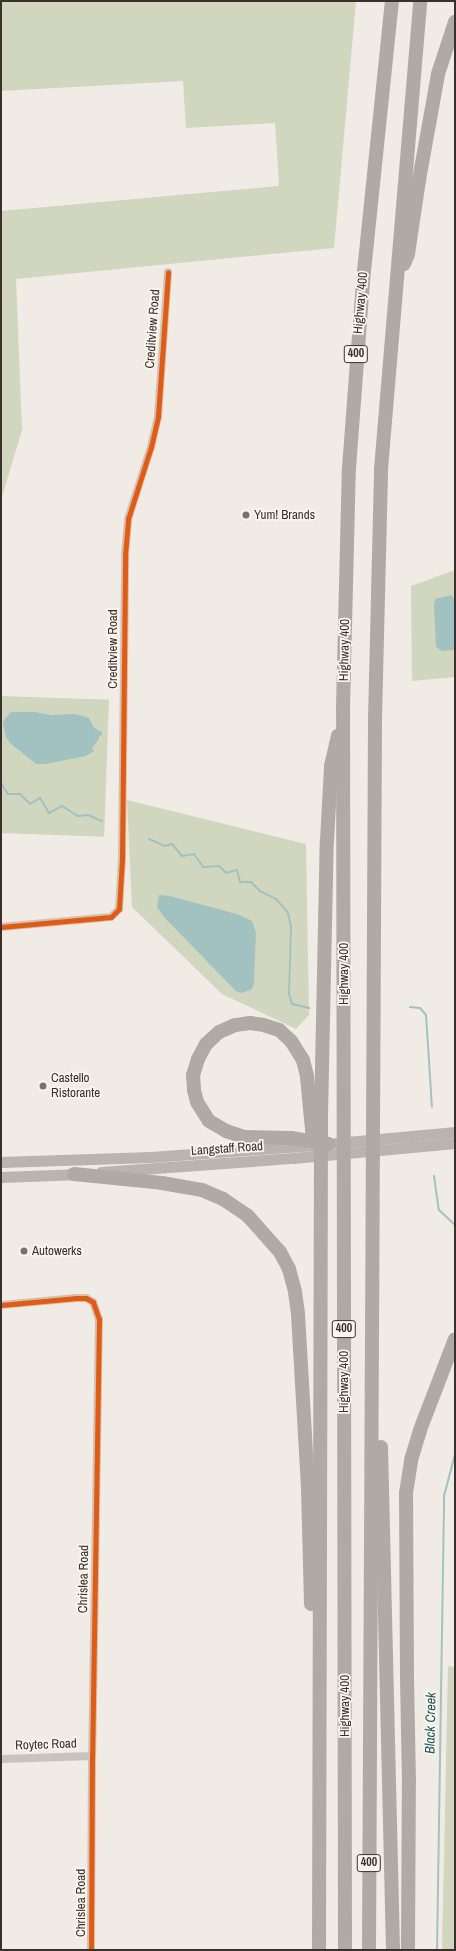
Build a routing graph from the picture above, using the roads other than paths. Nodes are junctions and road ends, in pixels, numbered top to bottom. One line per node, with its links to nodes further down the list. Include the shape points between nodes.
1 (392, 1): 6 (highway, Highway 400 / 400, via 354,374)
2 (420, 1): 5 (highway, Highway 400 / 400)
3 (455, 22): 5 (highway, via 438,74 408,254)
4 (168, 272): 7 (street, Creditview Road, via 158,416 128,519 125,555 122,859 119,909 111,917)
5 (395, 291): 18 (highway, Highway 400 / 400, via 381,469 375,719)
6 (343, 708): 13 (highway, via 331,766 327,841); 24 (highway, Highway 400 / 400)
7 (1, 927)
8 (455, 1132): 9 (main road)
9 (329, 1144): 11 (highway)
10 (455, 1144): 11 (main road, Langstaff Road, via 401,1149)
11 (292, 1148): 12 (main road, Langstaff Road, via 151,1157); 13 (highway, via 226,1131 209,1120 197,1102 193,1075 198,1059 206,1044 219,1032 235,1025 264,1025 279,1030 298,1050 304,1060 314,1151); 14 (main road, Langstaff Road)
12 (1, 1162)
13 (321, 1167): 19 (highway, via 322,1495)
14 (74, 1174): 15 (main road, Langstaff Road); 19 (highway, via 162,1183 202,1190 223,1199 248,1216 280,1252 289,1269 298,1314 308,1489 311,1600)
15 (1, 1177)
16 (1, 1305): 20 (street, Chrislea Road, via 86,1298 94,1302 99,1319)
17 (455, 1340): 27 (highway, via 420,1430 411,1460 406,1494)
18 (373, 1382): 25 (highway, Highway 400 / 400); 26 (highway, via 380,1403)
19 (319, 1653): 23 (highway)
20 (92, 1756): 21 (street, Roytec Road); 22 (street, Chrislea Road)
21 (1, 1759)
22 (91, 1950)
23 (319, 1950)
24 (344, 1950)
25 (369, 1950)
26 (393, 1950)
27 (408, 1950)

